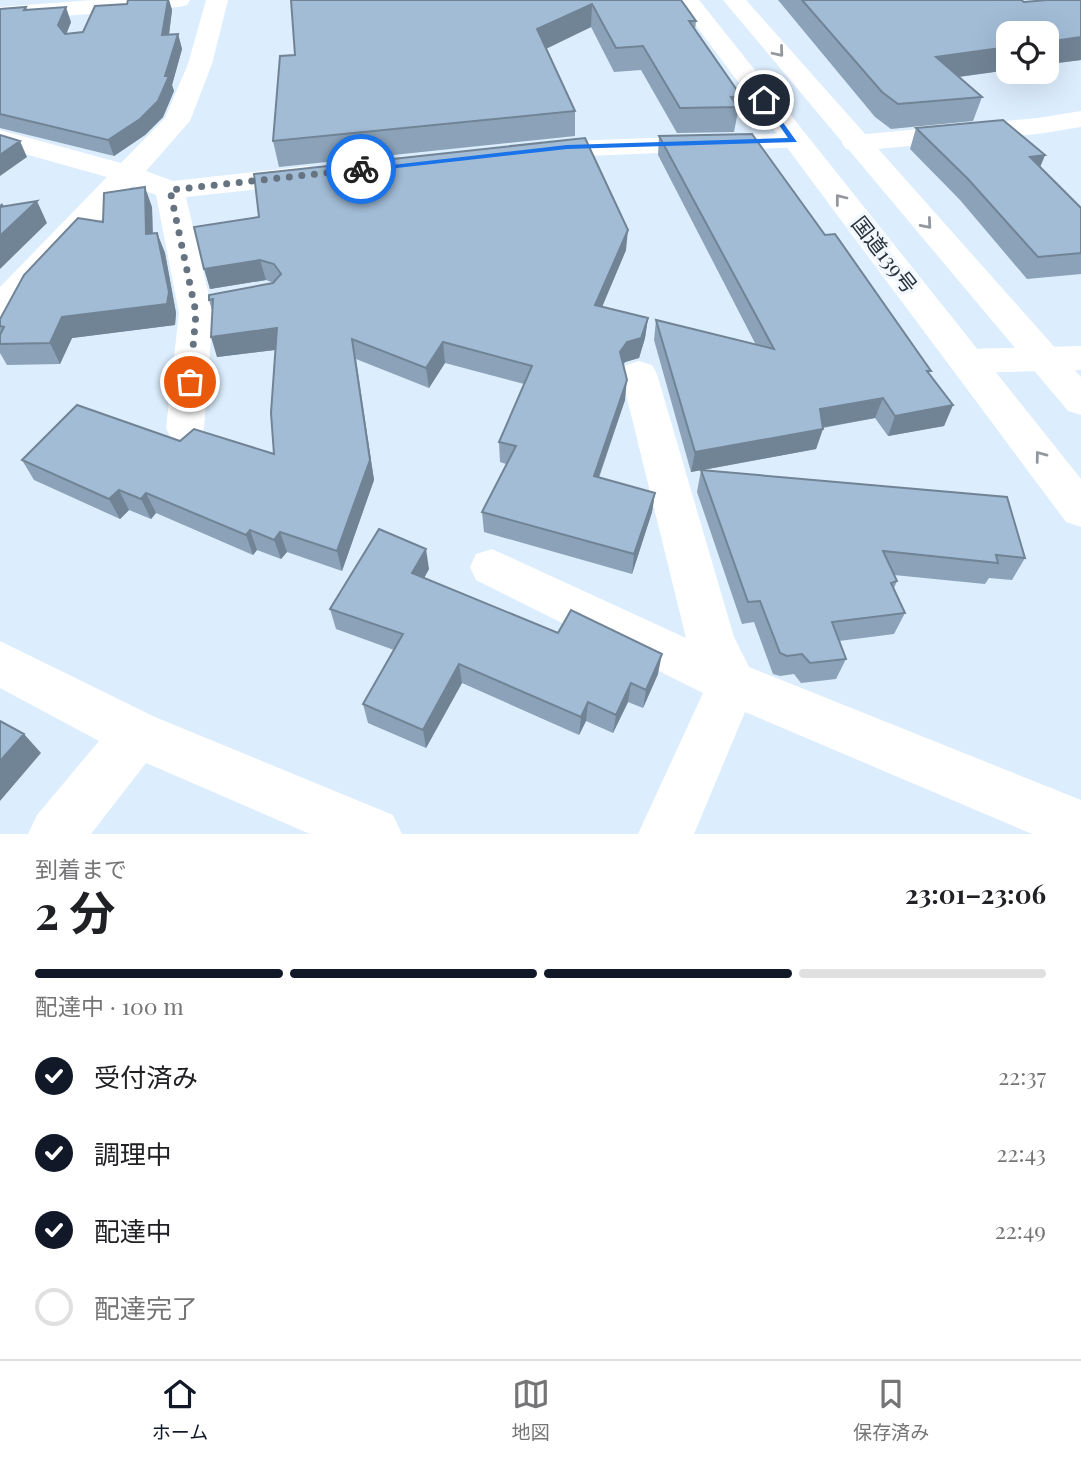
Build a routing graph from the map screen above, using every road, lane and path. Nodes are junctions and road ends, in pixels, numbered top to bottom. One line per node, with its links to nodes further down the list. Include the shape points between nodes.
1 (179, 0): 5 (main road)
2 (217, 0): 14 (main road, via 200,64 177,121)
3 (688, 0): 10 (main road, 国道139号)
4 (734, 0): 11 (main road, one-way to 11)
5 (91, 7): 6 (main road); 7 (main road)
6 (0, 13)
7 (82, 29)
8 (1081, 118): 11 (main road)
9 (0, 138): 14 (main road)
10 (794, 141): 12 (main road, via 567,147); 21 (main road, 国道139号, one-way to 10)
11 (856, 143): 19 (main road, one-way to 19)
12 (512, 153)
13 (334, 172): 15 (main road)
14 (125, 173): 15 (main road); 18 (main road)
15 (170, 190): 17 (main road)
16 (230, 300): 17 (main road)
17 (194, 305): 24 (main road)
18 (0, 307)
19 (1043, 358): 20 (main road); 21 (main road); 23 (main road)
20 (1081, 358)
21 (967, 361): 25 (main road, 国道139号, one-way to 21)
22 (639, 374): 28 (main road, via 711,641)
23 (1081, 402)
24 (185, 428)
25 (1081, 510)
26 (492, 567): 28 (main road)
27 (0, 663): 29 (main road)
28 (732, 683): 30 (main road); 33 (main road)
29 (137, 734): 31 (main road); 32 (main road)
30 (1081, 827)
31 (56, 834)
32 (374, 834)
33 (666, 834)

